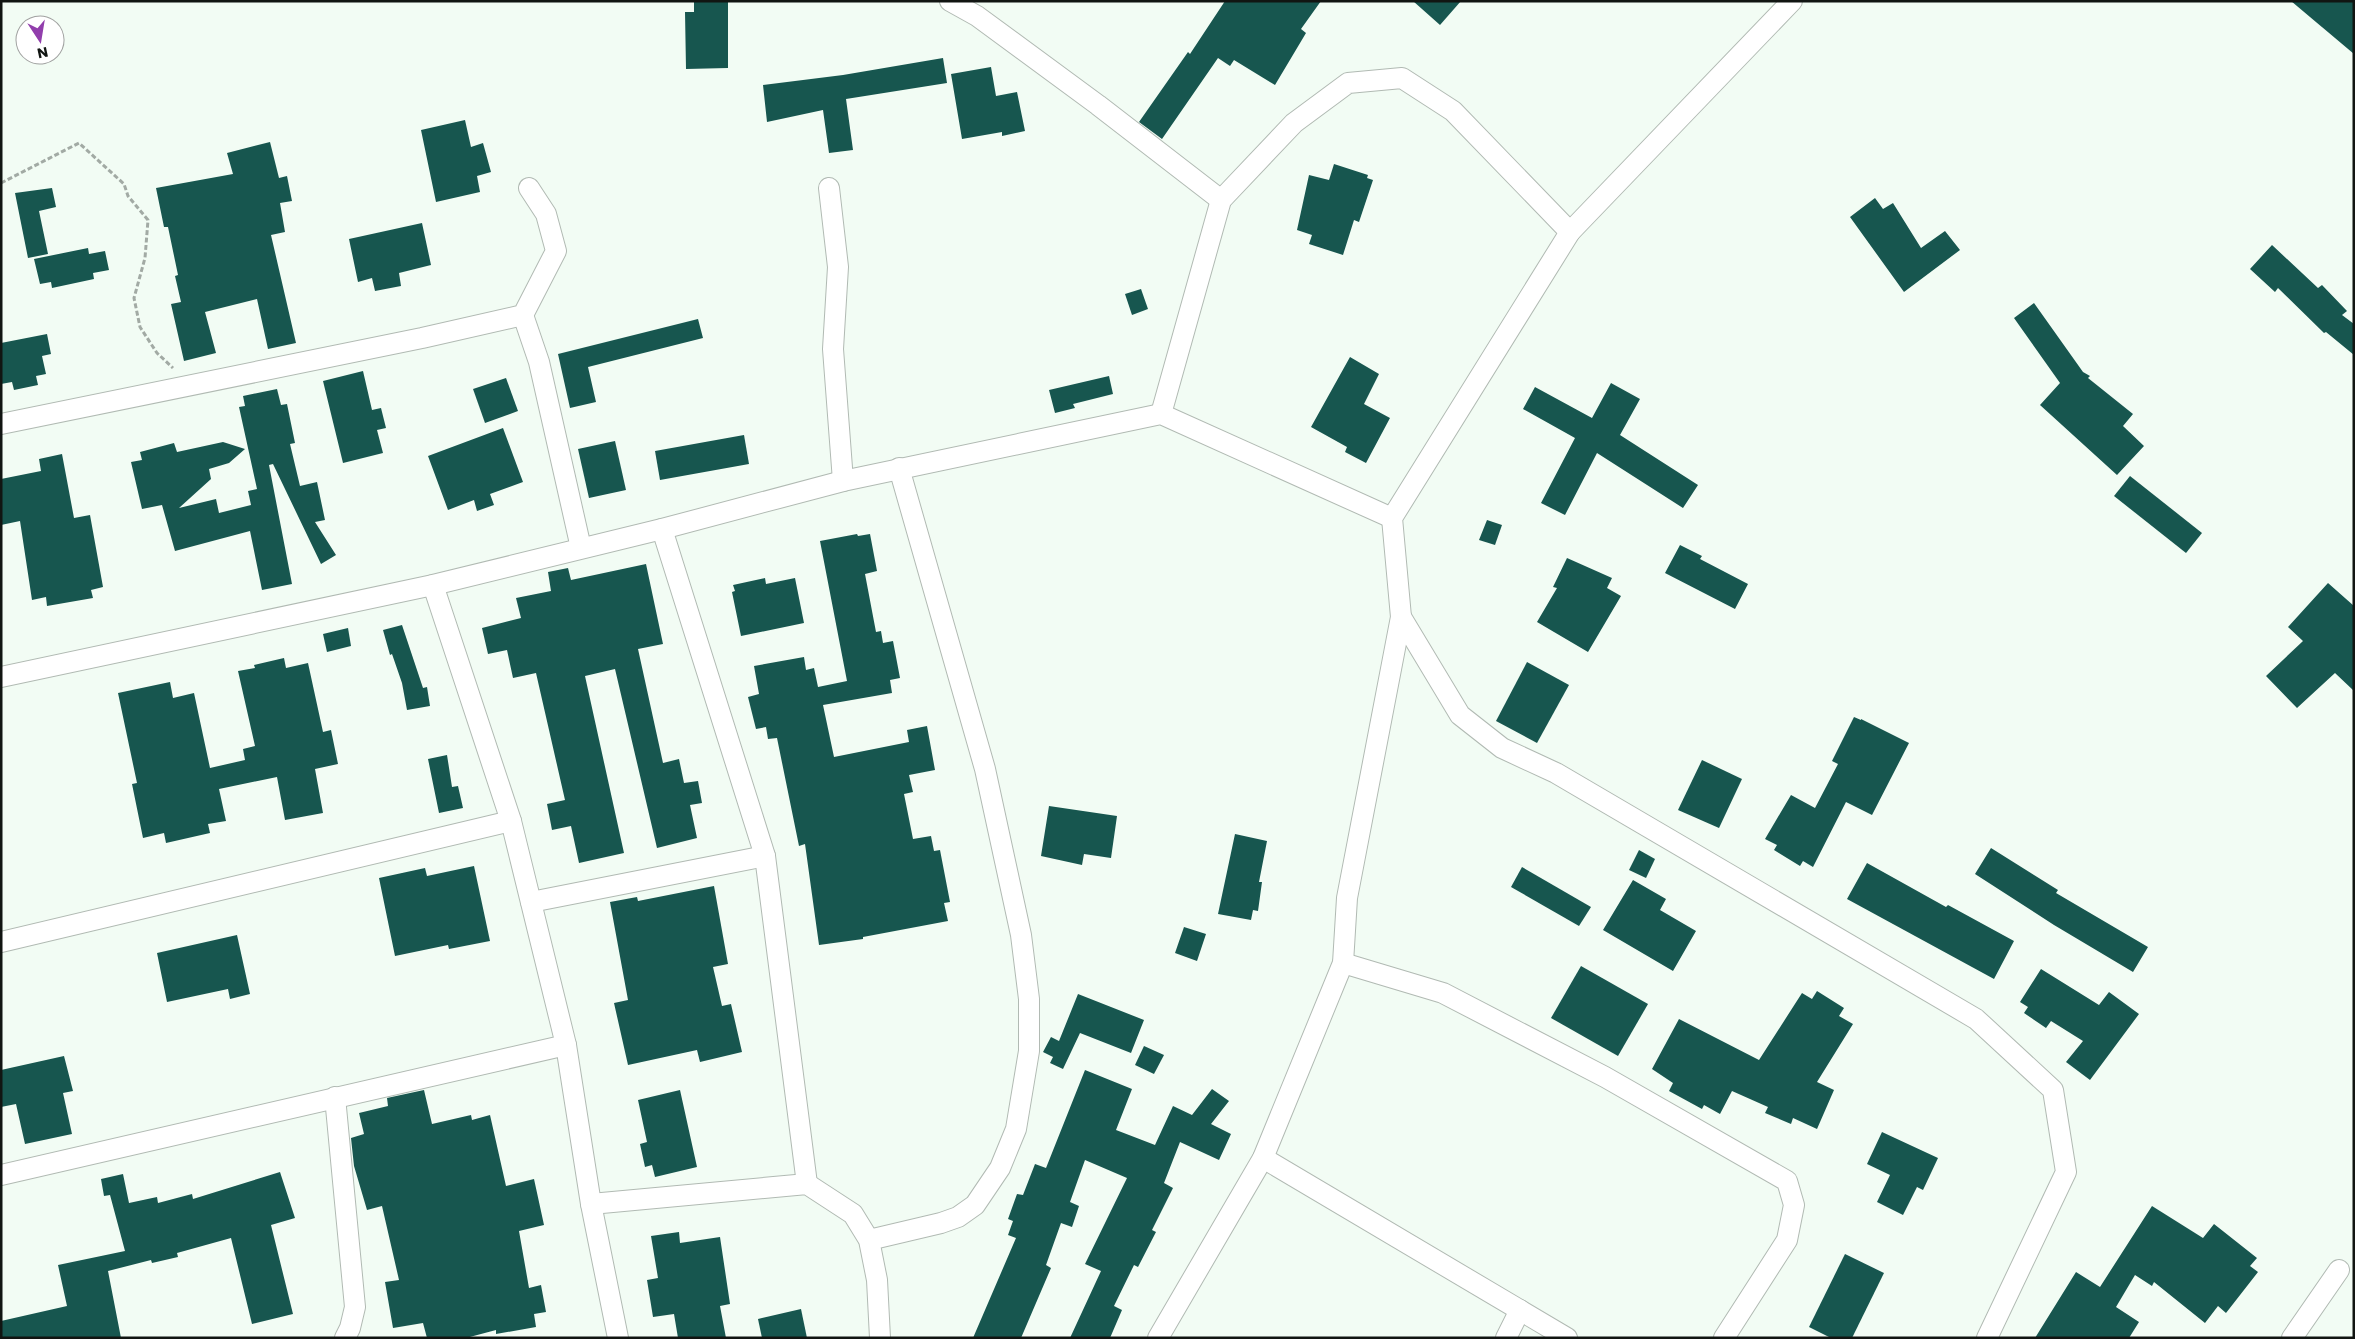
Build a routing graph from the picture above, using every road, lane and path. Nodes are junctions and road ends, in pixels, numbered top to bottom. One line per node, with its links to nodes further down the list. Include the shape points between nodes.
1 (950, 1): 6 (street, via 977,16)
2 (1792, 1): 7 (street)
3 (1, 183): 9 (path, via 79,143 124,184 128,196 148,220 145,258 134,298 140,327 157,353)
4 (529, 188): 8 (street, via 546,214 556,250)
5 (829, 188): 13 (street, via 838,267 833,349)
6 (1221, 200): 7 (street, via 1294,123 1348,83 1402,78 1453,111); 10 (street)
7 (1570, 232): 14 (street)
8 (522, 315): 9 (street); 16 (street, via 538,362)
9 (190, 386): 11 (street)
10 (1161, 414): 12 (street); 14 (street)
11 (1, 424)
12 (899, 468): 13 (street); 31 (street, via 985,769 1021,935 1029,1000 1029,1051 1016,1129 1000,1168 975,1205 941,1224)
13 (843, 480): 15 (street)
14 (1392, 518): 18 (street)
15 (662, 529): 16 (street); 21 (street)
16 (581, 548): 17 (street)
17 (433, 585): 19 (street); 20 (street)
18 (1401, 617): 24 (street, via 1347,898); 41 (street, via 1460,715 1502,748 1556,773 1976,1019 2053,1090 2066,1172)
19 (1, 677)
20 (511, 820): 22 (street); 23 (street)
21 (765, 856): 22 (street); 29 (street)
22 (531, 902): 25 (street)
23 (1, 942)
24 (1344, 963): 27 (street); 40 (street, via 1443,993 1605,1077 1787,1181 1794,1205 1787,1240)
25 (566, 1045): 26 (street); 30 (street)
26 (335, 1097): 28 (street); 34 (street, via 355,1307)
27 (1263, 1158): 33 (street); 37 (street)
28 (1, 1175)
29 (808, 1184): 30 (street); 31 (street, via 853,1214)
30 (591, 1204): 35 (street)
31 (869, 1240): 36 (street, via 877,1280)
32 (2339, 1270): 42 (street)
33 (1520, 1310): 38 (street); 39 (street)
34 (345, 1338)
35 (618, 1338)
36 (880, 1338)
37 (1158, 1338)
38 (1506, 1338)
39 (1567, 1338)
40 (1724, 1338)
41 (1987, 1338)
42 (2292, 1338)

